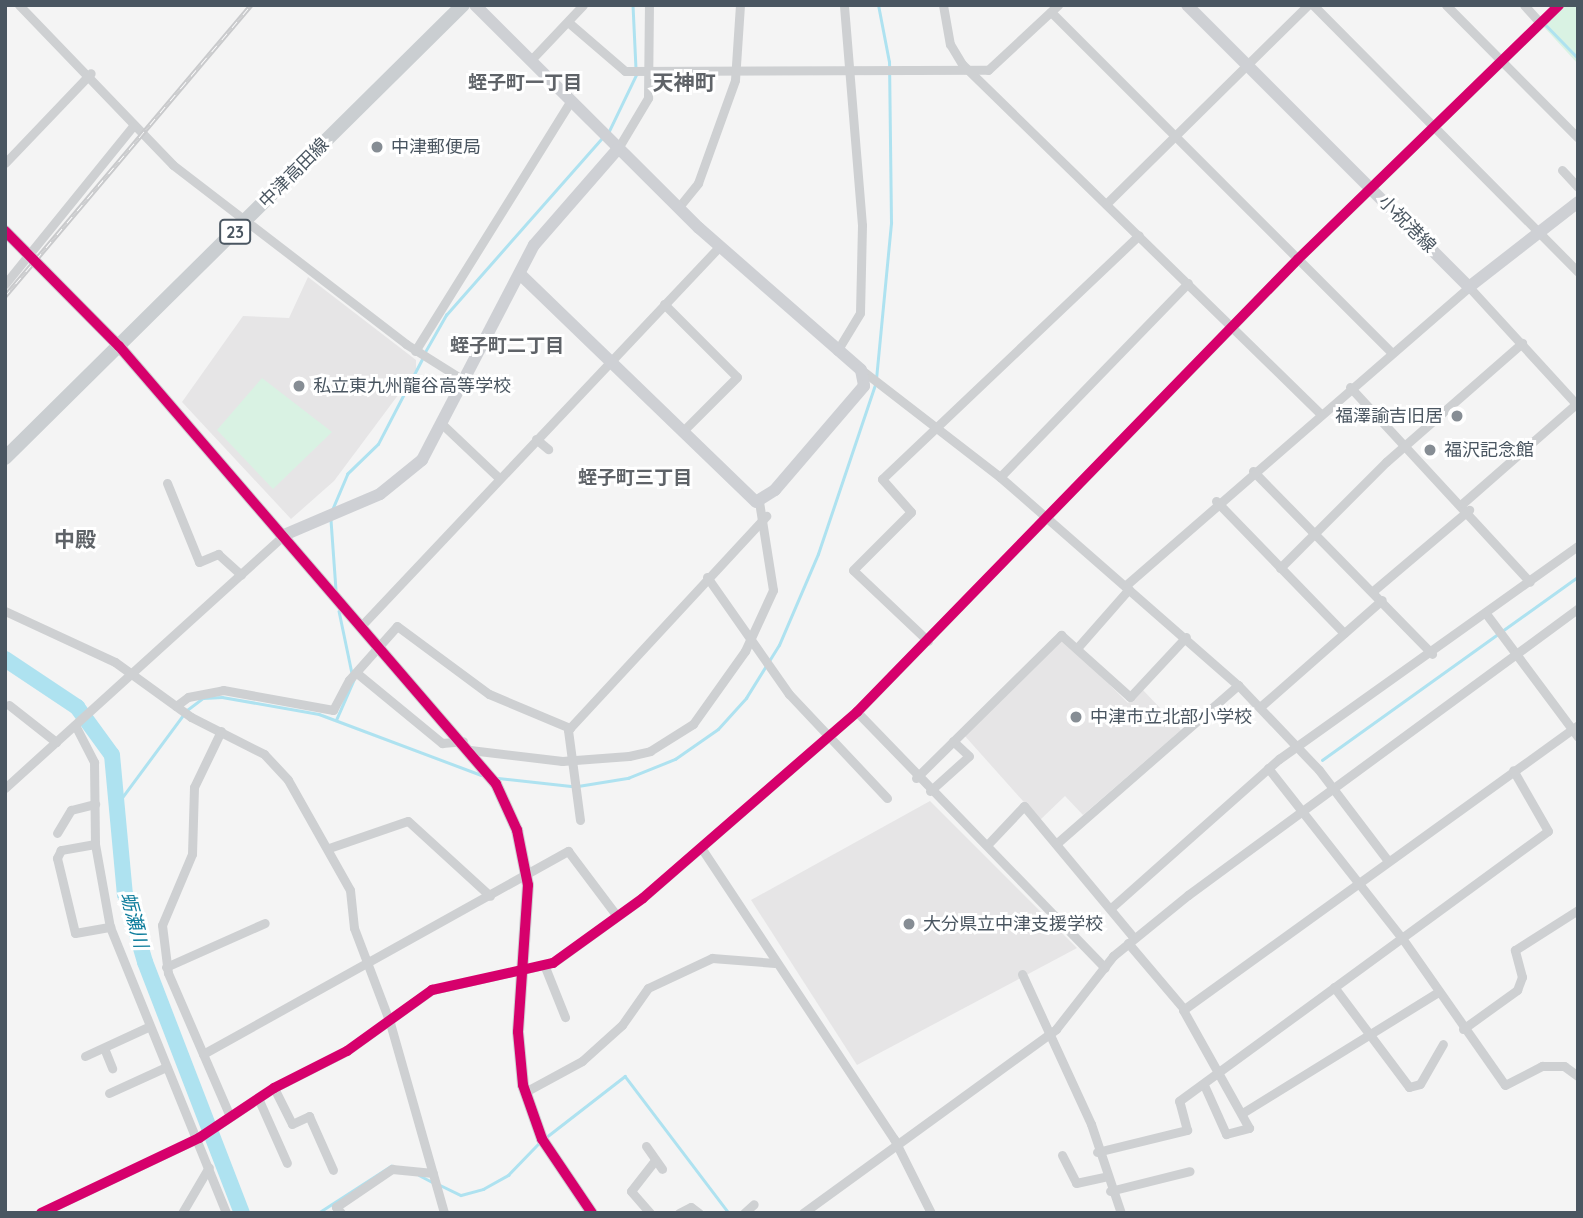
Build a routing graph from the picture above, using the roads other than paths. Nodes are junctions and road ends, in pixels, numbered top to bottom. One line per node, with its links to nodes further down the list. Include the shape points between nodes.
1 (19, 5): 25 (street)
2 (463, 5): 39 (main road, 中津高田線 / 23)
3 (475, 5): 19 (street)
4 (583, 5): 16 (street)
5 (649, 5): 22 (street)
6 (740, 5): 23 (street)
7 (844, 5): 24 (street)
8 (943, 5): 21 (street, via 950,44)
9 (1187, 5): 20 (street, 小祝港線)
10 (1307, 5): 20 (street)
11 (1313, 5): 28 (street)
12 (1446, 5): 18 (street)
13 (1524, 5): 17 (street)
14 (1559, 5): 17 (street)
15 (1054, 9): 21 (street, via 988,70); 29 (street)
16 (568, 22): 19 (street); 22 (street, via 614,67)
17 (1540, 23): 18 (street)
18 (1500, 60): 28 (street); 30 (street)
19 (530, 61): 26 (street)
20 (1247, 64): 29 (street); 34 (street, 小祝港線)
21 (969, 71): 24 (street); 37 (street)
22 (650, 72): 23 (street); 31 (street, via 642,117)
23 (737, 72): 24 (street); 38 (street, via 698,183)
24 (853, 72): 55 (street, via 862,195 860,303 854,330)
25 (91, 73): 27 (street); 32 (street)
26 (570, 102): 31 (street); 56 (street)
27 (134, 126): 39 (street); 44 (street)
28 (1433, 127): 34 (street); 41 (street)
29 (1173, 135): 37 (street); 45 (street)
30 (1578, 138)
31 (617, 150): 38 (street); 47 (street, via 560,211)
32 (5, 163)
33 (1562, 170): 35 (street)
34 (1370, 187): 45 (street); 50 (street, 小祝港線)
35 (1578, 187)
36 (1578, 202): 41 (street)
37 (1106, 204): 42 (street)
38 (678, 208): 43 (street)
39 (246, 221): 54 (main road, 中津高田線 / 23); 56 (street)
40 (5, 231): 44 (street)
41 (1538, 233): 46 (street); 50 (street)
42 (1139, 235): 48 (street); 65 (street)
43 (719, 247): 51 (street); 55 (street)
44 (29, 254): 49 (street); 54 (street)
45 (1298, 259): 52 (street); 57 (street)
46 (1578, 272)
47 (520, 274): 58 (street); 60 (street)
48 (1188, 283): 52 (street); 72 (street)
49 (5, 284)
50 (1469, 288): 53 (street); 57 (street)
51 (664, 304): 58 (street); 66 (street, via 737,377)
52 (1231, 328): 63 (street); 79 (street)
53 (1522, 343): 62 (street); 68 (street)
54 (119, 346): 70 (main road, 中津高田線 / 23); 81 (street)
55 (837, 351): 59 (street)
56 (417, 352): 60 (street)
57 (1391, 352): 61 (street)
58 (609, 360): 66 (street); 67 (street)
59 (859, 368): 65 (street); 76 (street, via 866,377 859,397)
60 (465, 381): 64 (street)
61 (1350, 387): 63 (street); 68 (street)
62 (1577, 405): 77 (street)
63 (1320, 413): 71 (street)
64 (443, 425): 73 (street); 81 (street, via 400,482)
65 (934, 425): 72 (street); 97 (street, via 882,479 911,512 853,570)
66 (682, 432): 76 (street, via 738,490)
67 (536, 439): 69 (street); 73 (street)
68 (1404, 445): 77 (street); 80 (street)
69 (548, 449)
70 (5, 458)
71 (1254, 471): 75 (street); 80 (street)
72 (1000, 477): 79 (street)
73 (499, 478): 93 (street)
74 (167, 483): 84 (street, via 199,562 218,554)
75 (1216, 501): 83 (street); 87 (street)
76 (759, 502): 78 (street)
77 (1466, 506): 86 (street); 88 (street)
78 (766, 516): 85 (street); 96 (street, via 775,583)
79 (1048, 520): 87 (street); 97 (street)
80 (1317, 533): 83 (street); 88 (street)
81 (284, 535): 84 (street); 93 (street)
82 (1578, 546): 86 (street)
83 (1280, 568): 94 (street)
84 (240, 575): 102 (street)
85 (707, 577): 96 (street); 110 (street)
86 (1530, 582): 92 (street)
87 (1127, 588): 95 (street); 99 (street)
88 (1373, 592): 89 (street)
89 (1382, 600): 94 (street); 100 (street)
90 (1578, 609): 101 (street)
91 (5, 611): 102 (street, via 74,640)
92 (1487, 615): 100 (street); 101 (street)
93 (362, 625): 98 (street)
94 (1344, 633): 107 (street)
95 (1186, 637): 99 (street, via 1130,697); 104 (street)
96 (751, 638): 113 (street); 118 (street, via 685,731 643,753)
97 (928, 641): 108 (street)
98 (380, 646): 103 (street); 110 (street, via 397,626 489,694); 116 (street)
99 (1077, 647): 115 (street, via 1061,635)
100 (1432, 654): 117 (street)
101 (1515, 655): 111 (street); 123 (street)
102 (130, 674): 106 (street); 109 (street)
103 (355, 676): 106 (street, via 334,710 223,690 188,697); 116 (street, via 442,743)
104 (1238, 685): 107 (street); 132 (street)
105 (9, 705): 114 (street)
106 (178, 708): 112 (street)
107 (1260, 708): 117 (street)
108 (858, 712): 113 (street); 121 (street)
109 (75, 725): 114 (street); 126 (street, via 94,762)
110 (569, 728): 118 (street)
111 (1576, 730): 120 (street)
112 (220, 732): 133 (street, via 276,763); 147 (street, via 194,788 192,854 165,904)
113 (828, 737): 125 (street); 134 (street)
114 (57, 741): 122 (street)
115 (953, 741): 121 (street); 124 (street, via 969,756)
116 (467, 745): 118 (street); 136 (street, via 509,808)
117 (1297, 747): 119 (street); 123 (street)
118 (569, 760): 128 (street)
119 (1268, 768): 127 (street); 139 (street)
120 (1513, 770): 135 (street); 144 (street, via 1548,831)
121 (916, 778): 124 (street)
122 (5, 788)
123 (1332, 789): 127 (street); 135 (street)
124 (930, 791): 131 (street)
125 (887, 798)
126 (95, 804): 129 (street, via 71,810); 130 (street)
127 (1301, 810): 137 (street); 145 (street)
128 (580, 820)
129 (57, 833)
130 (95, 844): 143 (street); 143 (street, via 61,850 57,858 75,933)
131 (989, 844): 132 (street, via 1024,806); 150 (street)
132 (1056, 844): 139 (street)
133 (329, 848): 138 (street, via 408,821); 148 (street, via 350,890 354,928)
134 (702, 849): 141 (street); 146 (street)
135 (1388, 861): 137 (street)
136 (527, 874): 138 (street); 141 (street, via 571,852); 151 (street)
137 (1357, 883): 144 (street); 155 (street)
138 (490, 896): 148 (street)
139 (1111, 908): 145 (street)
140 (1578, 910): 159 (street, via 1515,950 1522,977 1517,990)
141 (617, 916): 149 (street)
142 (265, 923): 147 (street)
143 (110, 927): 158 (street)
144 (1402, 938): 153 (street); 154 (street)
145 (1131, 941): 150 (street); 155 (street)
146 (775, 963): 172 (street, via 712,958 648,988 622,1025 582,1061); 178 (street)
147 (166, 967): 164 (street)
148 (370, 967): 157 (street); 164 (street)
149 (545, 967): 151 (street); 156 (street)
150 (1105, 968): 161 (street, via 1072,1014)
151 (523, 971): 157 (street, via 477,975 432,990); 172 (street, via 518,1032)
152 (1022, 974): 161 (street)
153 (1334, 987): 160 (street); 168 (street)
154 (1438, 992): 159 (street); 160 (street)
155 (1185, 1009): 168 (street)
156 (565, 1017)
157 (390, 1023): 171 (street); 188 (street)
158 (148, 1027): 163 (street); 166 (street)
159 (1463, 1029): 169 (street, via 1505,1085 1542,1066 1564,1066)
160 (1368, 1034): 162 (street, via 1412,1088); 175 (street)
161 (1047, 1035): 178 (street); 180 (street, via 1091,1124)
162 (1443, 1044)
163 (104, 1048): 165 (street); 167 (street)
164 (203, 1054): 176 (street)
165 (85, 1056)
166 (166, 1067): 173 (street); 177 (street)
167 (112, 1068)
168 (1220, 1072): 170 (street); 175 (street)
169 (1578, 1076)
170 (1204, 1085): 175 (street, via 1228,1136 1249,1128); 180 (street, via 1179,1101 1187,1130)
171 (274, 1088): 174 (street); 186 (street, via 292,1124 309,1116)
172 (525, 1091): 197 (street, via 547,1147)
173 (109, 1093)
174 (258, 1098): 176 (street); 183 (street)
175 (1244, 1112)
176 (228, 1117): 177 (street)
177 (200, 1137): 184 (street); 192 (street)
178 (896, 1143): 202 (street); 203 (street)
179 (646, 1146): 182 (street)
180 (1097, 1152): 189 (street)
181 (1062, 1155): 189 (street, via 1076,1183)
182 (655, 1160): 185 (street); 198 (street, via 631,1191)
183 (287, 1164)
184 (209, 1167): 193 (street); 194 (street)
185 (662, 1169)
186 (333, 1170)
187 (1189, 1171): 190 (street)
188 (433, 1173): 195 (street, via 392,1169 336,1207); 196 (street)
189 (1104, 1177): 190 (street)
190 (1110, 1191): 204 (street)
191 (754, 1204): 201 (street)
192 (41, 1213)
193 (182, 1213)
194 (226, 1213)
195 (341, 1213)
196 (444, 1213)
197 (592, 1213)
198 (650, 1213)
199 (680, 1213): 200 (street, via 691,1207)
200 (699, 1213)
201 (744, 1213)
202 (803, 1213)
203 (930, 1213)
204 (1121, 1213)

